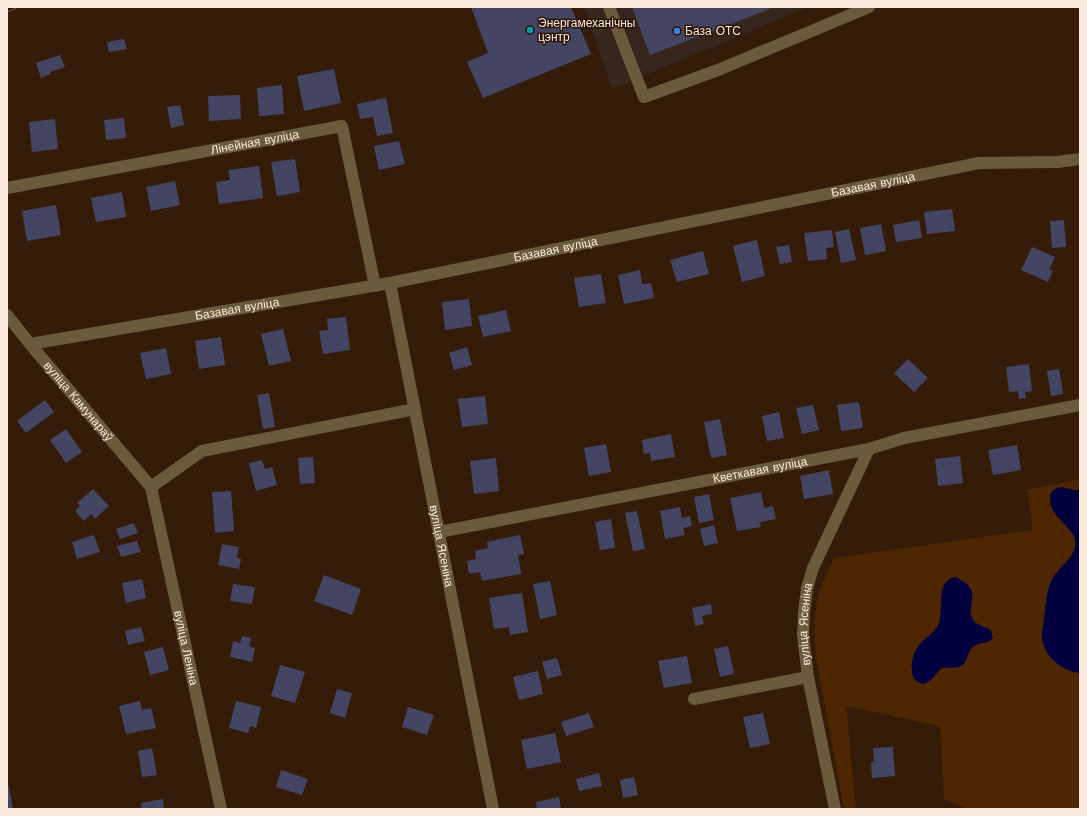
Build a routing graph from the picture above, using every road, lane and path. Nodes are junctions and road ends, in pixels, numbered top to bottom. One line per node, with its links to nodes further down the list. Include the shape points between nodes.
1 (610, 7): 2 (street, via 644,97 718,70)
2 (869, 7)
3 (1080, 159): 5 (street, Базавая вуліца, via 1057,162 979,163)
4 (7, 188): 6 (street, Лінейная вуліца, via 342,126)
5 (390, 283): 6 (street, Базавая вуліца); 10 (street, вуліца Ясеніна)
6 (375, 286): 8 (street, Базавая вуліца)
7 (7, 315): 8 (street, вуліца Камунараў)
8 (30, 344): 12 (street, вуліца Камунараў)
9 (1080, 405): 11 (street, Кветкавая вуліца, via 904,438)
10 (415, 409): 12 (street, via 202,451); 13 (street, вуліца Ясеніна)
11 (869, 449): 13 (street, Кветкавая вуліца); 14 (street, вуліца Ясеніна, via 821,549 807,588 803,635)
12 (152, 487): 16 (street, вуліца Леніна)
13 (439, 532): 17 (street, вуліца Ясеніна)
14 (808, 678): 15 (street); 18 (street, вуліца Ясеніна)
15 (694, 699)
16 (221, 809)
17 (493, 809)
18 (835, 809)

